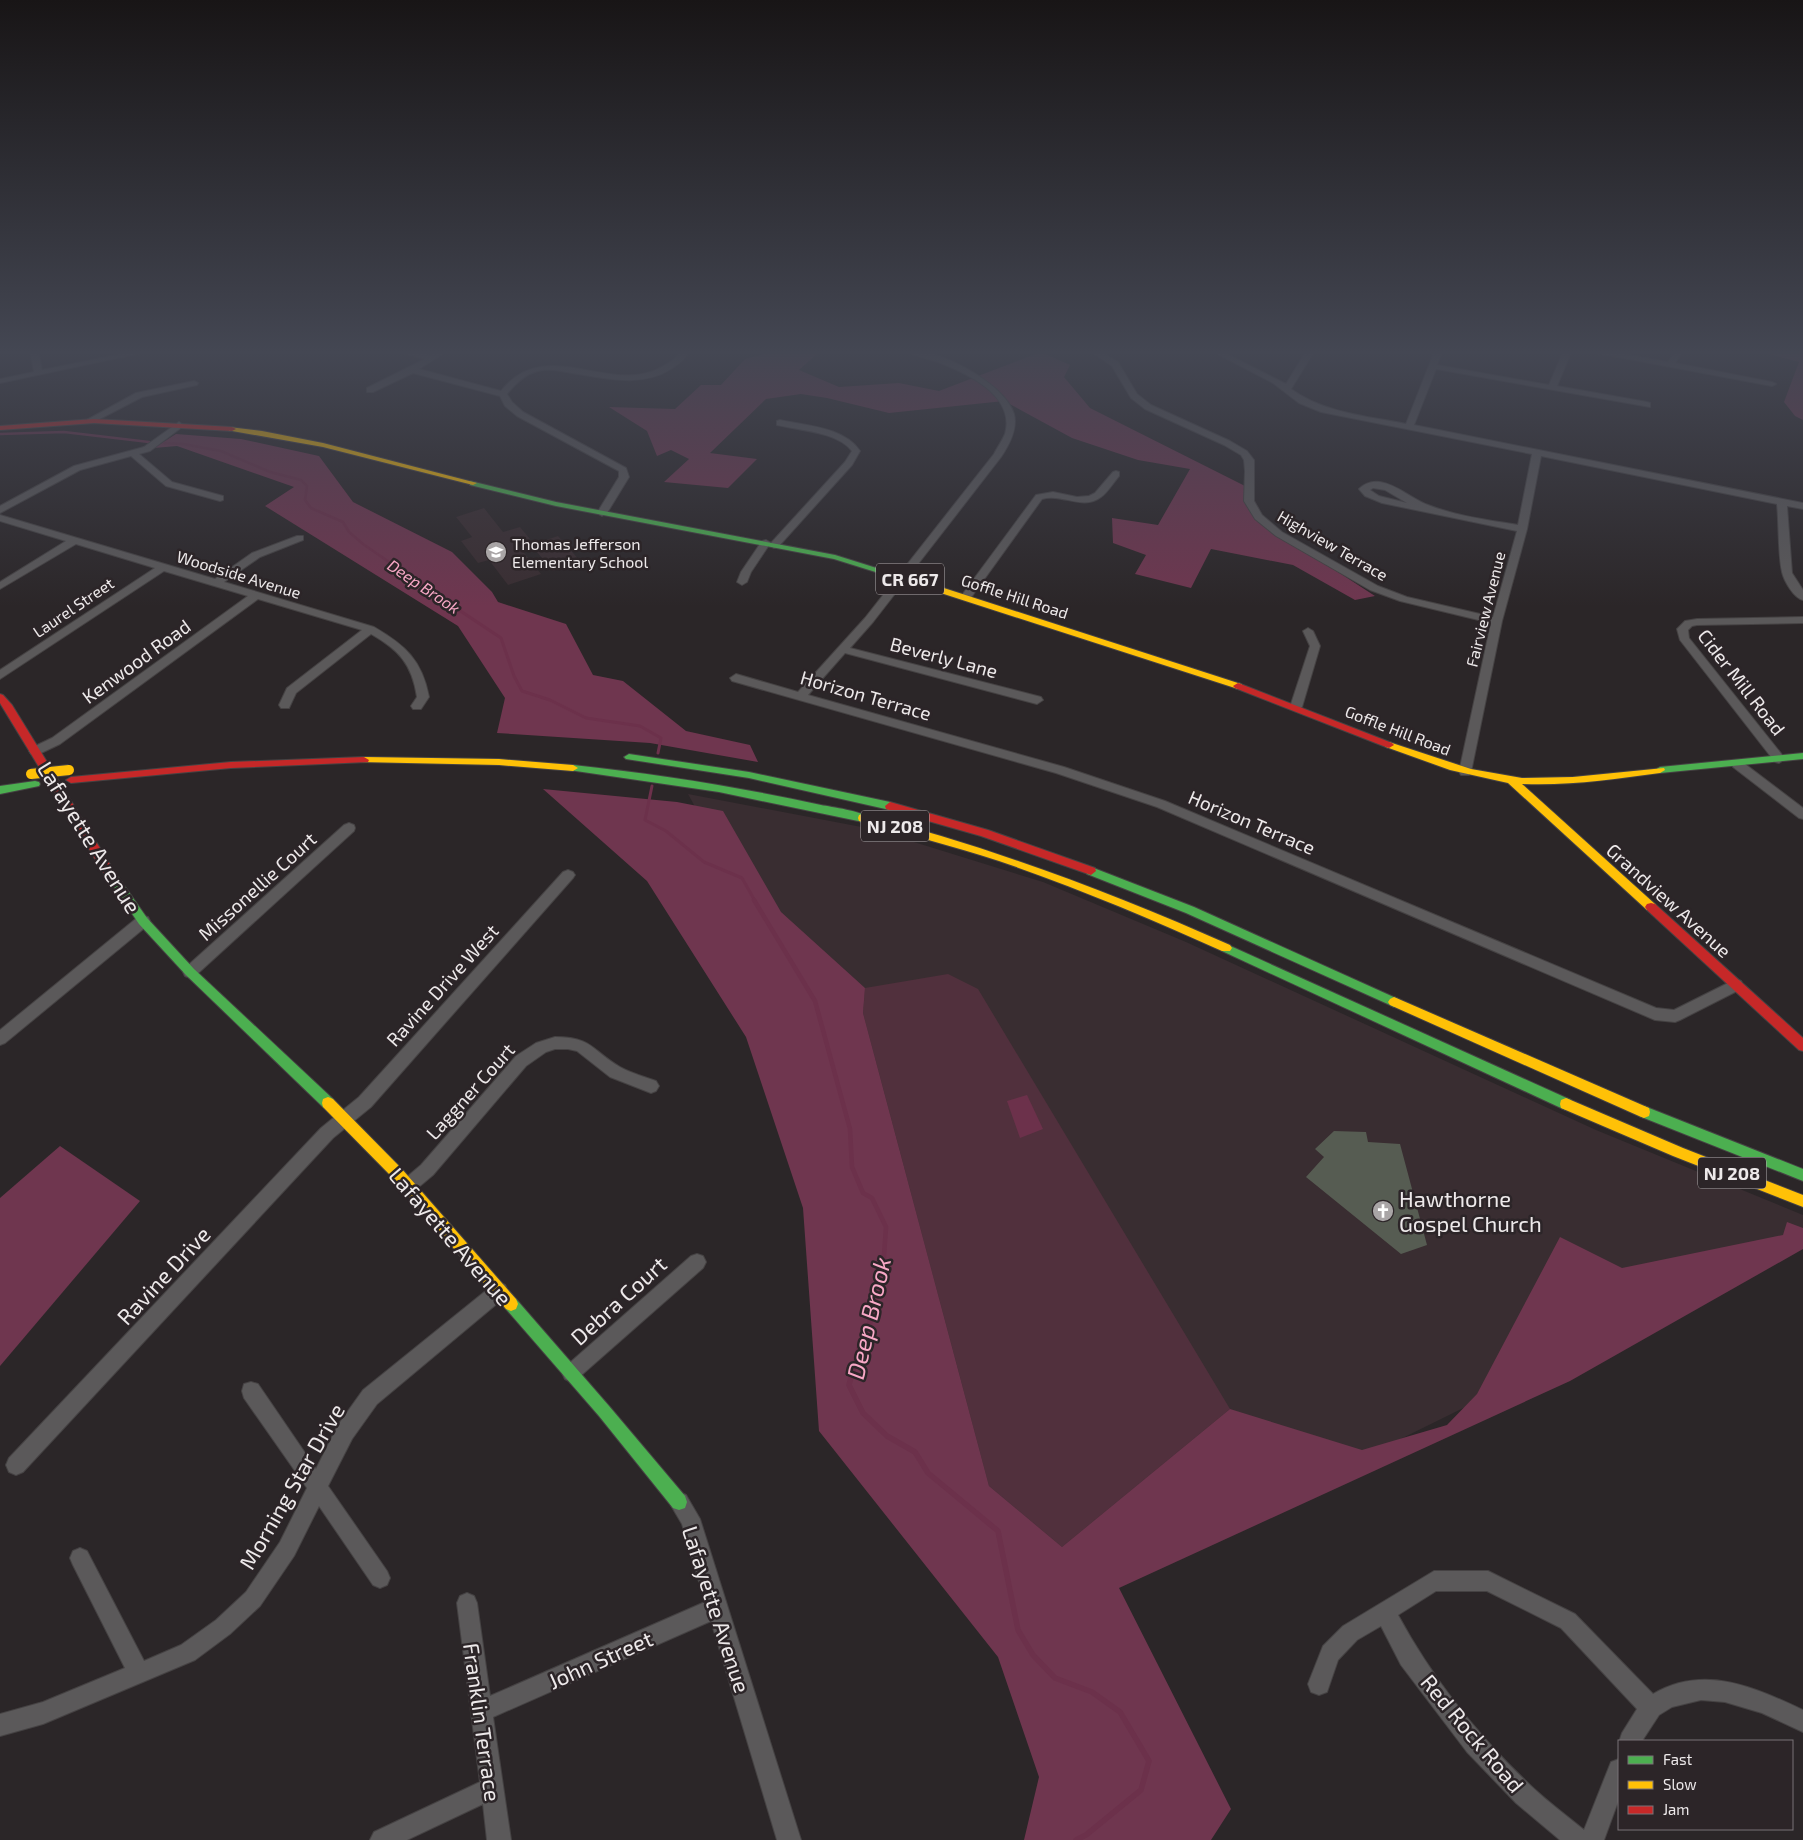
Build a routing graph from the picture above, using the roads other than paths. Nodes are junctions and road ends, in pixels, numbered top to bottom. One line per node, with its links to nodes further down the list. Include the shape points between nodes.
1 (165, 436): 9 (street, via 151,447)
2 (275, 436): 16 (main road, Goffle Hill Road / CR 667)
3 (557, 436): 16 (street, via 623,470 624,477)
4 (835, 436): 21 (street, via 850,442 856,451 849,463)
5 (1009, 436): 23 (street)
6 (1211, 436): 31 (street, Highview Terrace, via 1244,453 1249,460 1249,501 1258,516 1279,534 1374,588 1404,599)
7 (1455, 436): 8 (street)
8 (1536, 453): 12 (street); 18 (street, Fairview Avenue)
9 (134, 454): 11 (street, via 169,484); 14 (street, via 78,468)
10 (1116, 474): 29 (street, via 1099,494 1090,498 1075,499 1051,494 1039,497)
11 (220, 498)
12 (1782, 502): 13 (street); 28 (street, via 1788,573)
13 (1803, 506)
14 (0, 510)
15 (1434, 510): 15 (street, via 1413,502 1386,485 1373,484 1364,489 1383,500); 18 (street)
16 (602, 513): 21 (main road, Goffle Hill Road / CR 667)
17 (0, 518): 20 (street, Woodside Avenue)
18 (1522, 529): 31 (street, Fairview Avenue)
19 (300, 538): 25 (street, via 256,556)
20 (75, 540): 22 (street, Woodside Avenue); 26 (street)
21 (770, 544): 23 (main road, Goffle Hill Road / CR 667, via 852,561); 24 (street, via 746,572)
22 (163, 567): 25 (street, Woodside Avenue); 35 (street, Laurel Street)
23 (903, 577): 29 (main road, Goffle Hill Road / CR 667); 34 (street)
24 (742, 582)
25 (216, 583): 27 (street, Woodside Avenue)
26 (0, 586)
27 (256, 595): 32 (street, Woodside Avenue); 43 (street, Kenwood Road, via 56,741)
28 (1803, 597)
29 (966, 598): 42 (main road, Goffle Hill Road / CR 667)
30 (1803, 620): 47 (street, Cider Mill Road, via 1697,622 1682,629 1684,638)
31 (1497, 621): 49 (street, Fairview Avenue)
32 (370, 629): 40 (street, via 291,691); 41 (street, Woodside Avenue, via 399,647 418,671 423,697)
33 (1308, 631): 42 (street, via 1315,646)
34 (842, 649): 37 (street); 39 (street, Beverly Lane)
35 (0, 675)
36 (736, 678): 37 (street, Horizon Terrace)
37 (801, 696): 60 (street, Horizon Terrace, via 1060,770 1161,804 1655,1014 1675,1016)
38 (0, 697): 43 (main road, Lafayette Avenue)
39 (1037, 700)
40 (285, 705)
41 (417, 706)
42 (1296, 707): 49 (main road, Goffle Hill Road / CR 667)
43 (35, 751): 58 (main road, Lafayette Avenue, via 110,875)
44 (233, 753): 50 (main road, NJ 208)
45 (614, 756): 65 (main road, NJ 208, via 700,767 817,788 944,821 1056,858 1224,925 1652,1116)
46 (1803, 756): 47 (main road, Goffle Hill Road / CR 667)
47 (1779, 759): 48 (main road, Goffle Hill Road / CR 667)
48 (1737, 764): 53 (main road, Goffle Hill Road / CR 667, via 1553,781); 55 (street)
49 (1465, 772): 53 (main road, Goffle Hill Road / CR 667)
50 (70, 775): 52 (main road, NJ 208, bridge); 67 (main road, NJ 208, via 304,761 497,762 683,781 849,814 974,849 1128,905 1602,1119)
51 (8, 777): 52 (main road, NJ 208)
52 (33, 779): 54 (main road, NJ 208)
53 (1511, 780): 60 (main road, Grandview Avenue)
54 (0, 789)
55 (1803, 815)
56 (349, 828): 59 (street, Missonellie Court)
57 (568, 875): 64 (street, Ravine Drive West, via 365,1102)
58 (142, 921): 59 (main road, Lafayette Avenue); 61 (street)
59 (190, 972): 64 (main road, Lafayette Avenue)
60 (1736, 985): 62 (main road, Grandview Avenue)
61 (0, 1039)
62 (1803, 1046)
63 (651, 1086): 66 (street, Laggner Court, via 615,1072 581,1046 556,1043 541,1047 513,1068 428,1170)
64 (345, 1120): 66 (main road, Lafayette Avenue); 72 (street, Ravine Drive, via 327,1133)
65 (1803, 1175)
66 (408, 1186): 69 (main road, Lafayette Avenue)
67 (1803, 1201)
68 (697, 1262): 70 (street, Debra Court)
69 (499, 1291): 70 (main road, Lafayette Avenue); 73 (street, Morning Star Drive, via 370,1397 345,1432)
70 (571, 1374): 74 (main road, Lafayette Avenue)
71 (251, 1391): 73 (street)
72 (16, 1464)
73 (317, 1488): 76 (street); 80 (street, Morning Star Drive, via 287,1549 253,1599 188,1653)
74 (679, 1502): 78 (street, Lafayette Avenue, via 690,1519)
75 (80, 1558): 80 (street)
76 (380, 1578)
77 (467, 1603): 83 (street, Franklin Terrace)
78 (718, 1606): 83 (street, John Street); 91 (street, Lafayette Avenue)
79 (1385, 1612): 81 (street, via 1350,1633 1330,1653); 82 (street, via 1434,1581 1488,1581 1568,1621); 92 (street, Red Rock Road, via 1409,1656 1475,1744 1524,1795)
80 (139, 1673): 85 (street, Morning Star Drive, via 43,1713)
81 (1319, 1684)
82 (1651, 1707): 84 (street, via 1668,1697 1700,1688 1725,1691 1764,1703); 86 (street)
83 (482, 1711): 88 (street, Franklin Terrace)
84 (1803, 1721)
85 (0, 1725)
86 (1631, 1740)
87 (1618, 1773): 93 (street)
88 (492, 1788): 89 (street); 90 (street, Franklin Terrace)
89 (382, 1840)
90 (499, 1840)
91 (789, 1840)
92 (1578, 1840)
93 (1592, 1840)

